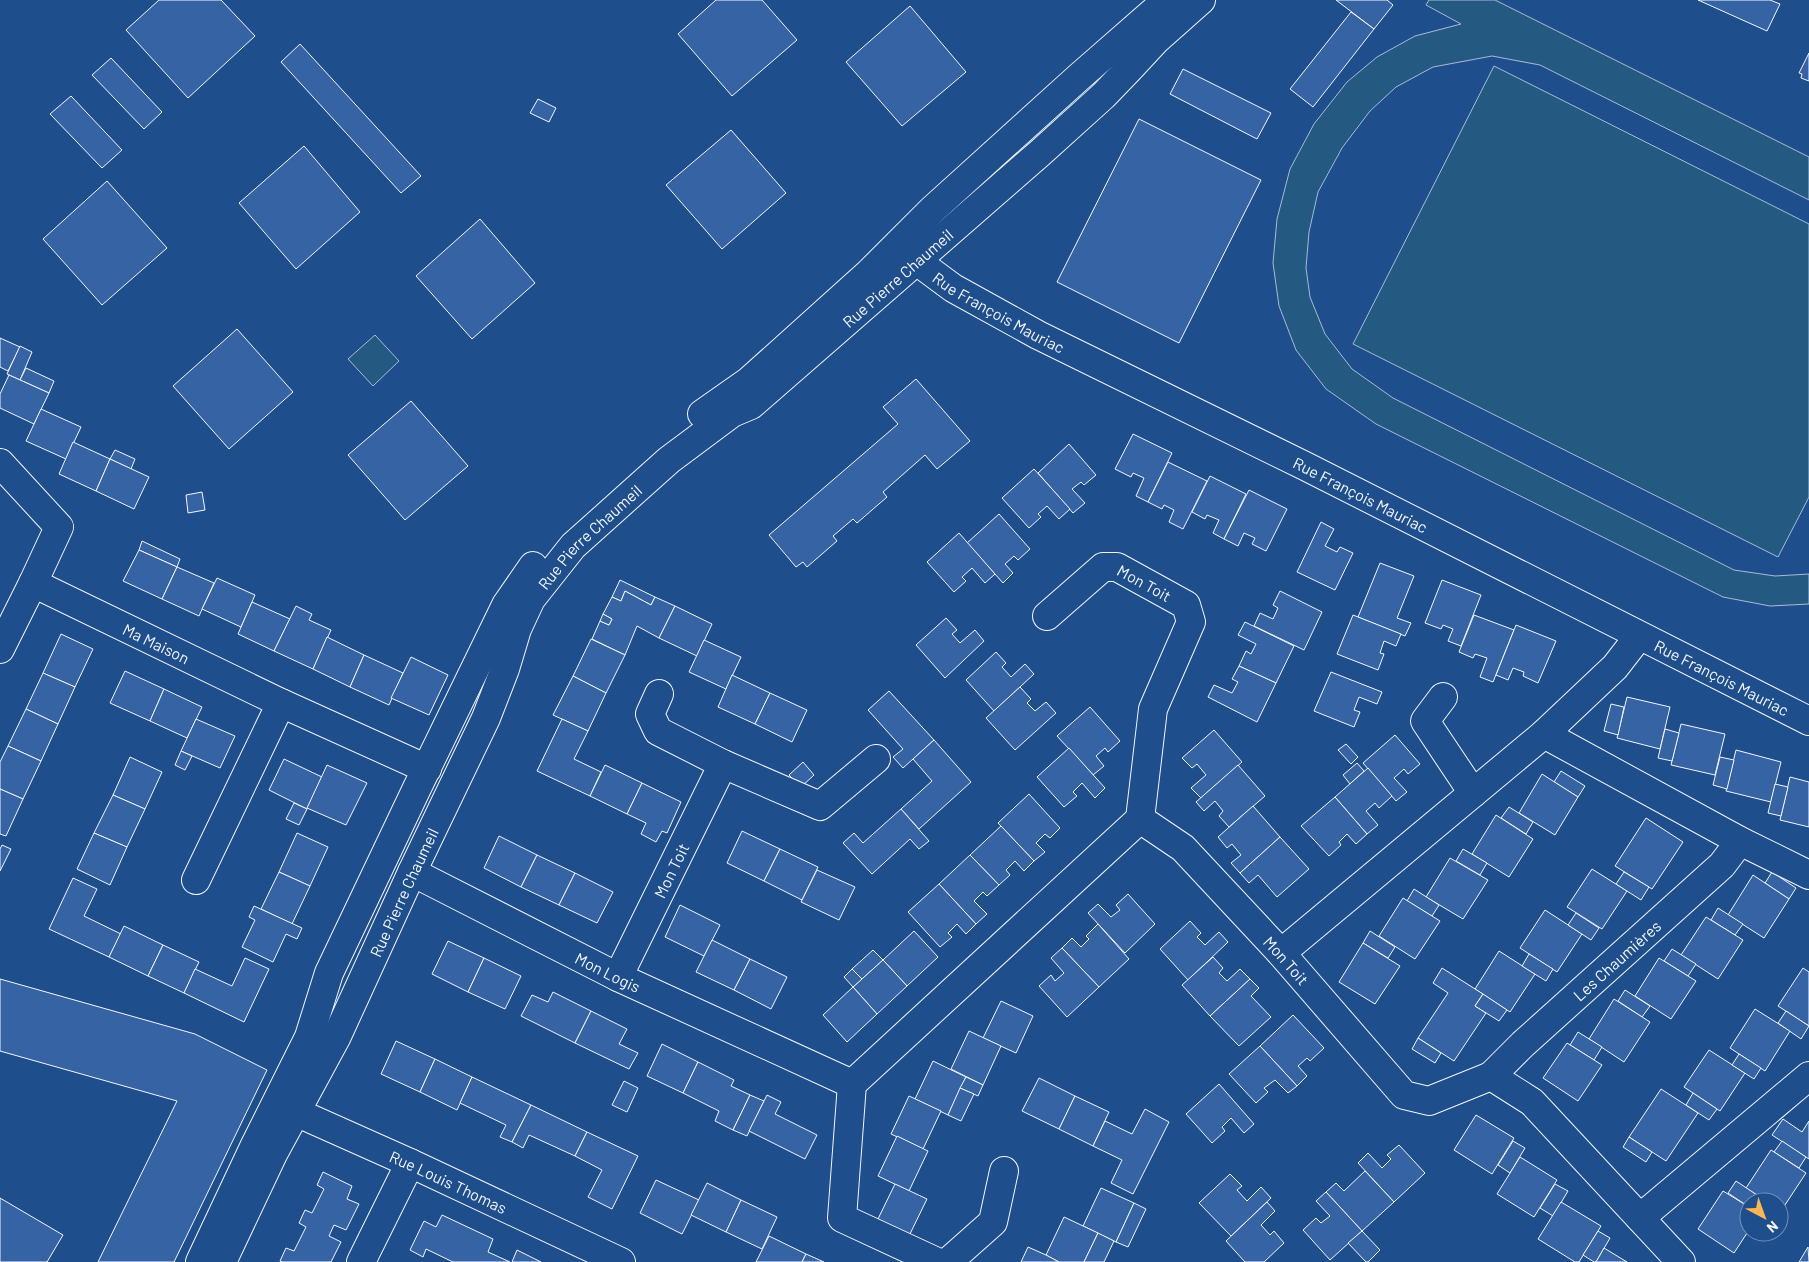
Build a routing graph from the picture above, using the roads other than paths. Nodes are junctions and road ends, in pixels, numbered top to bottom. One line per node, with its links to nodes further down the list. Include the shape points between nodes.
1 (1167, 0): 3 (street, Rue Pierre Chaumeil, via 932,210)
2 (1201, 0): 3 (street, Rue Pierre Chaumeil, via 1156,40 1103,96)
3 (910, 250): 7 (street, Rue François Mauriac, via 926,268 954,288 1038,335); 16 (street, Rue Pierre Chaumeil, via 868,274 749,380 658,448 559,534 540,555 506,605); 18 (street, Rue Pierre Chaumeil, via 751,405 732,413 669,460 573,546 531,600 486,718)
4 (0, 463): 5 (street, via 59,527)
5 (32, 583): 8 (street); 11 (street, Ma Maison)
6 (1046, 616): 19 (street, Mon Toit, via 1103,567 1117,567 1186,605 1191,622 1153,709)
7 (1639, 636): 12 (street, Rue François Mauriac); 13 (street, via 1615,666)
8 (0, 649)
9 (659, 694): 15 (street, via 650,714 658,731)
10 (1443, 698): 17 (street, via 1424,721)
11 (281, 703): 16 (street, Ma Maison); 23 (street)
12 (1809, 721)
13 (1544, 734): 17 (street); 20 (street)
14 (876, 759): 15 (street, via 820,806)
15 (723, 764): 26 (street, Mon Toit)
16 (427, 769): 18 (street); 24 (street, Rue Pierre Chaumeil)
17 (1473, 793): 25 (street)
18 (441, 812): 21 (street, Rue Pierre Chaumeil)
19 (1140, 819): 25 (street, Mon Toit, via 1183,848); 29 (street)
20 (1740, 841): 22 (street); 27 (street, Les Chaumières, via 1722,865)
21 (412, 872): 24 (street); 26 (street, Mon Logis); 31 (street, Rue Pierre Chaumeil, via 337,1036)
22 (1809, 875)
23 (196, 880)
24 (367, 893): 31 (street, Rue Pierre Chaumeil, via 329,973)
25 (1281, 953): 30 (street, Mon Toit, via 1404,1096)
26 (618, 977): 29 (street, Mon Logis)
27 (1491, 1076): 30 (street, Les Chaumières); 34 (street, via 1532,1102)
28 (1809, 1076): 34 (street)
29 (852, 1084): 39 (street, via 842,1218)
30 (1429, 1101)
31 (286, 1108): 32 (street, Rue Louis Thomas); 35 (street, Rue Pierre Chaumeil); 36 (street, Rue Pierre Chaumeil, via 273,1154)
32 (410, 1163): 37 (street); 38 (street, Rue Louis Thomas)
33 (1004, 1171): 40 (street, via 993,1222)
34 (1640, 1218): 41 (street)
35 (200, 1262)
36 (222, 1262)
37 (361, 1262)
38 (621, 1262)
39 (937, 1262)
40 (948, 1262)
41 (1681, 1262)

